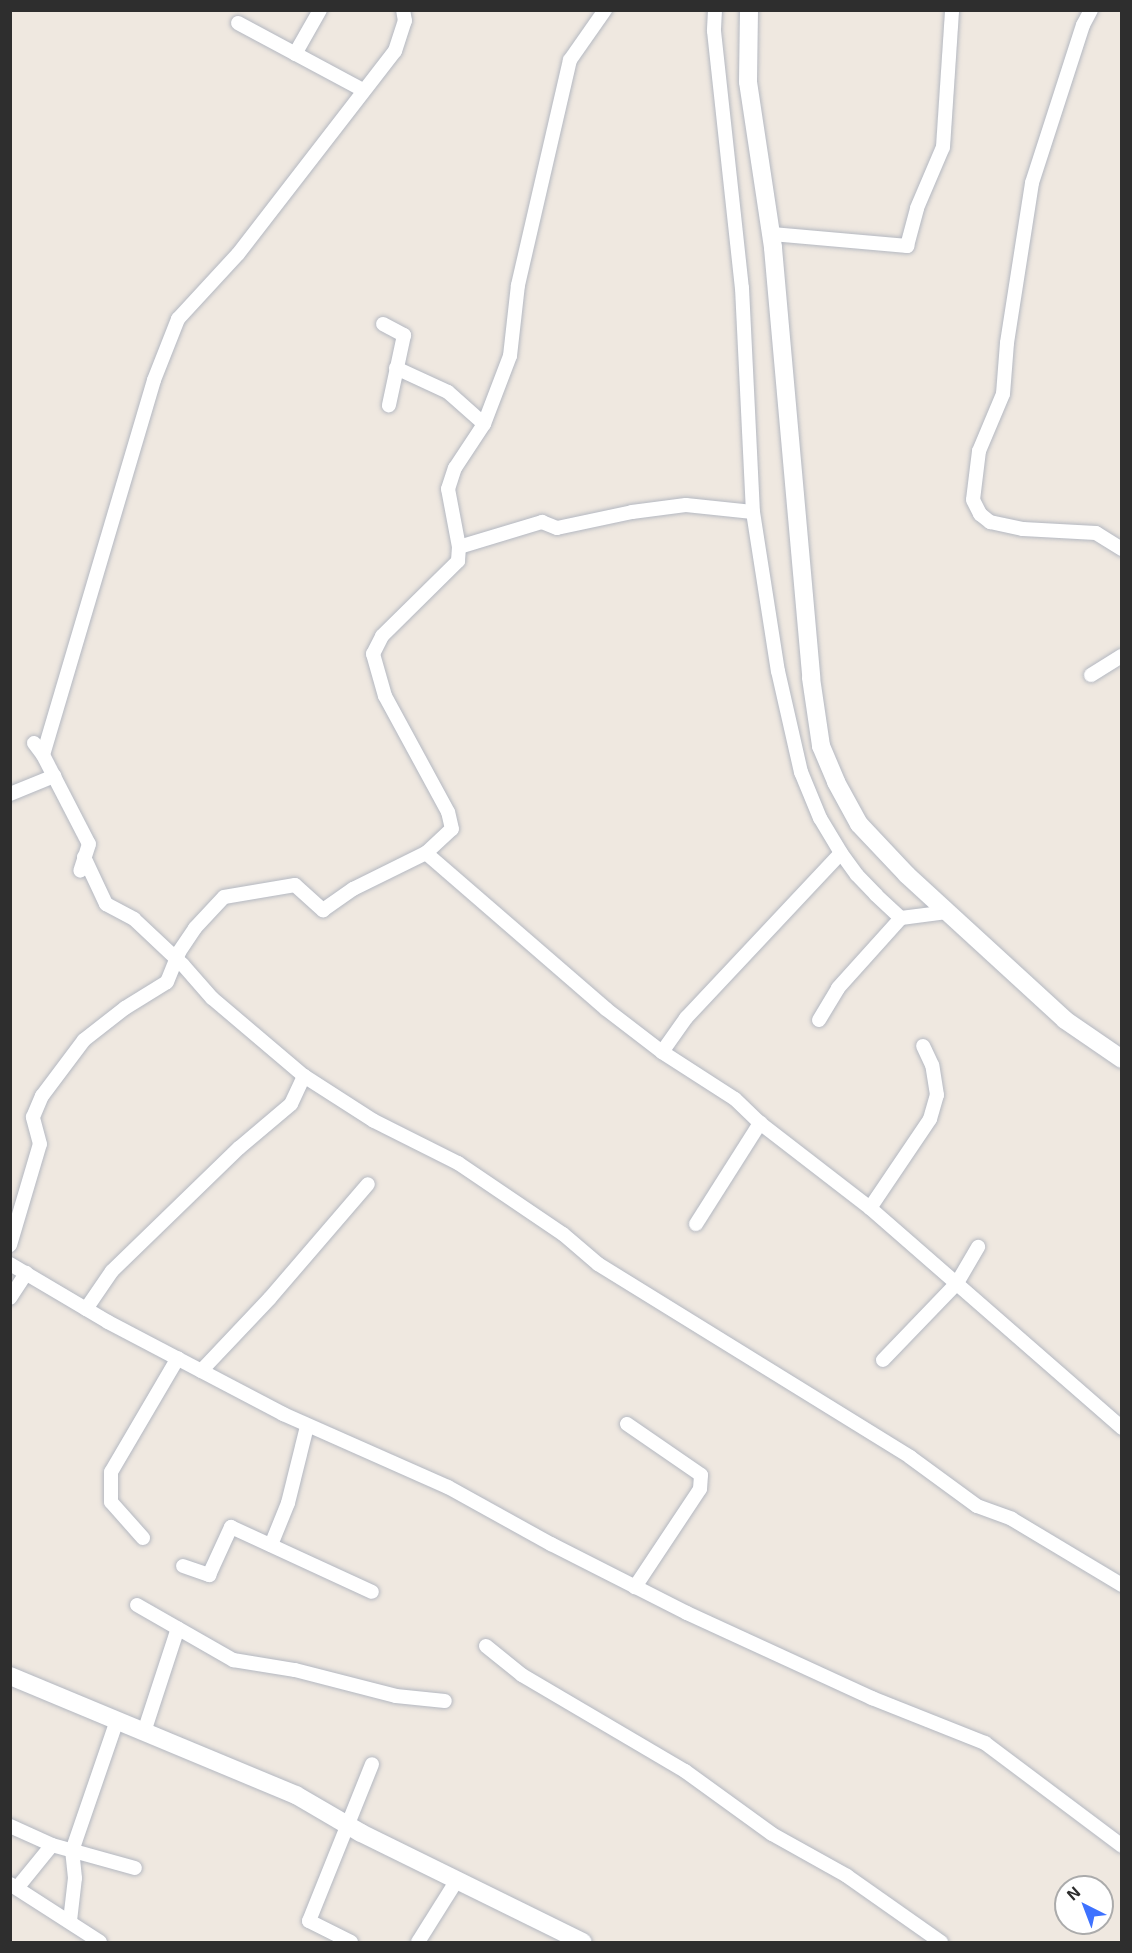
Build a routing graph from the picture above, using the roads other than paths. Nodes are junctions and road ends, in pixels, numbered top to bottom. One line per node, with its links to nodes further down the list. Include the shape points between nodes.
1 (320, 10): 9 (street)
2 (403, 10): 10 (street, via 405,21 395,51)
3 (605, 10): 15 (street, via 570,60 518,285 510,356)
4 (715, 10): 16 (street, via 714,31 742,288)
5 (749, 10): 11 (street, via 748,82)
6 (952, 10): 11 (street, via 943,147 917,208 907,246)
7 (1091, 10): 18 (street, via 1032,183 1003,394 979,451 973,500 980,514 990,522 1023,529 1096,533)
8 (238, 23): 9 (street)
9 (295, 54): 10 (street)
10 (363, 90): 22 (street, via 238,254 178,319 154,380)
11 (772, 234): 27 (street, via 820,746 859,824)
12 (383, 324): 13 (street, via 404,335)
13 (396, 368): 14 (street); 15 (street, via 448,392)
14 (388, 405)
15 (484, 424): 17 (street, via 455,468 448,489)
16 (753, 512): 17 (street, via 686,505 557,528 542,522); 26 (street, via 778,671 801,772 820,818)
17 (459, 547): 25 (street, via 458,561 382,636 373,654 386,696 448,812 452,829)
18 (1122, 549)
19 (1122, 656): 20 (street)
20 (1091, 675)
21 (34, 743): 22 (street)
22 (44, 754): 23 (street)
23 (54, 776): 24 (street); 29 (street, via 89,844 82,864 106,904 134,919)
24 (10, 794)
25 (426, 853): 29 (street, via 353,889 323,910 295,885 224,897 195,928); 32 (street, via 606,1009)
26 (841, 854): 28 (street); 32 (street, via 686,1018)
27 (947, 912): 28 (street); 33 (street, via 1065,1020)
28 (901, 918): 30 (street, via 838,988)
29 (176, 961): 34 (street, via 212,998); 39 (street, via 167,982 84,1040 42,1096 33,1117 40,1144)
30 (819, 1020)
31 (923, 1046): 37 (street, via 932,1065 937,1095 930,1119)
32 (662, 1052): 35 (street, via 735,1099)
33 (1122, 1059)
34 (304, 1076): 45 (street, via 291,1104 239,1148 112,1270); 55 (street, via 374,1121 458,1163 563,1234 598,1264 910,1457 977,1506 1012,1519)
35 (760, 1123): 37 (street); 38 (street)
36 (368, 1184): 48 (street)
37 (870, 1208): 43 (street)
38 (696, 1224)
39 (10, 1245)
40 (978, 1247): 43 (street)
41 (10, 1264): 42 (street)
42 (26, 1273): 44 (street); 45 (street)
43 (957, 1283): 47 (street); 51 (street)
44 (10, 1298)
45 (86, 1309): 46 (street)
46 (178, 1358): 48 (street); 52 (street, via 111,1472 111,1503)
47 (883, 1360)
48 (201, 1371): 50 (street)
49 (627, 1424): 56 (street, via 701,1475 699,1489)
50 (307, 1426): 53 (street, via 288,1503); 56 (street, via 448,1487)
51 (1122, 1428)
52 (143, 1538)
53 (270, 1545): 54 (street, via 231,1527 209,1575); 57 (street)
54 (183, 1566)
55 (1122, 1585)
56 (635, 1587): 69 (street, via 872,1698 985,1743)
57 (372, 1592)
58 (137, 1605): 59 (street)
59 (178, 1628): 62 (street, via 233,1660 295,1670 396,1696); 64 (street)
60 (486, 1646): 79 (street, via 522,1675 685,1771 772,1834 847,1876)
61 (10, 1676): 63 (street)
62 (445, 1701)
63 (117, 1720): 64 (street); 70 (street)
64 (144, 1732): 66 (street, via 296,1795)
65 (372, 1764): 66 (street)
66 (347, 1825): 72 (street); 76 (street, via 309,1922)
67 (10, 1826): 68 (street)
68 (52, 1845): 70 (street); 73 (street)
69 (1122, 1846)
70 (72, 1851): 71 (street); 74 (street, via 75,1878)
71 (135, 1868)
72 (457, 1880): 77 (street); 78 (street)
73 (14, 1886): 74 (street)
74 (70, 1922): 75 (street)
75 (100, 1942)
76 (351, 1942)
77 (418, 1942)
78 (583, 1942)
79 (940, 1942)

